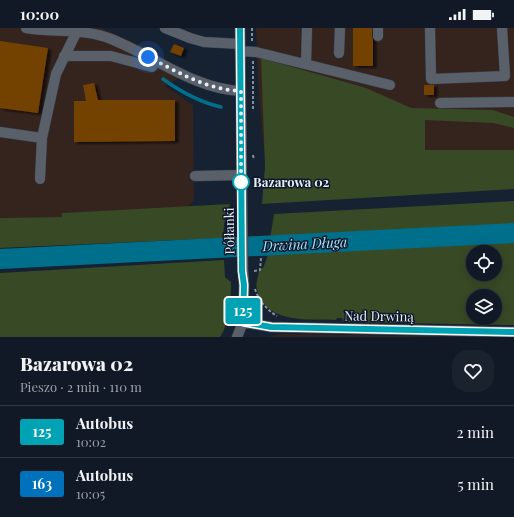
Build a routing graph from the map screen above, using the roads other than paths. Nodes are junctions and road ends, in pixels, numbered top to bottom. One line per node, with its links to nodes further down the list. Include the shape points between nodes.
1 (26, 28): 9 (street)
2 (240, 28): 10 (street, Półłanki)
3 (307, 28): 13 (street)
4 (340, 28): 11 (street)
5 (430, 28): 6 (street); 7 (street, via 431,79 505,76)
6 (440, 28)
7 (502, 28)
8 (168, 29): 10 (street, via 204,42)
9 (77, 31): 12 (street); 16 (street, via 110,39 208,86)
10 (240, 48): 13 (street); 16 (street, Półłanki)
11 (339, 53)
12 (64, 56): 14 (street, via 111,56); 20 (street, via 56,74)
13 (306, 64): 15 (street)
14 (152, 67)
15 (390, 85)
16 (241, 91): 21 (street, Półłanki)
17 (514, 102): 18 (street)
18 (440, 103)
19 (0, 132): 20 (street)
20 (42, 138): 23 (street)
21 (242, 175): 22 (street); 24 (street, Półłanki)
22 (194, 176)
23 (40, 180)
24 (243, 322): 25 (street, Nad Drwiną, via 271,327); 26 (street, Półłanki)
25 (514, 332)
26 (237, 337)

